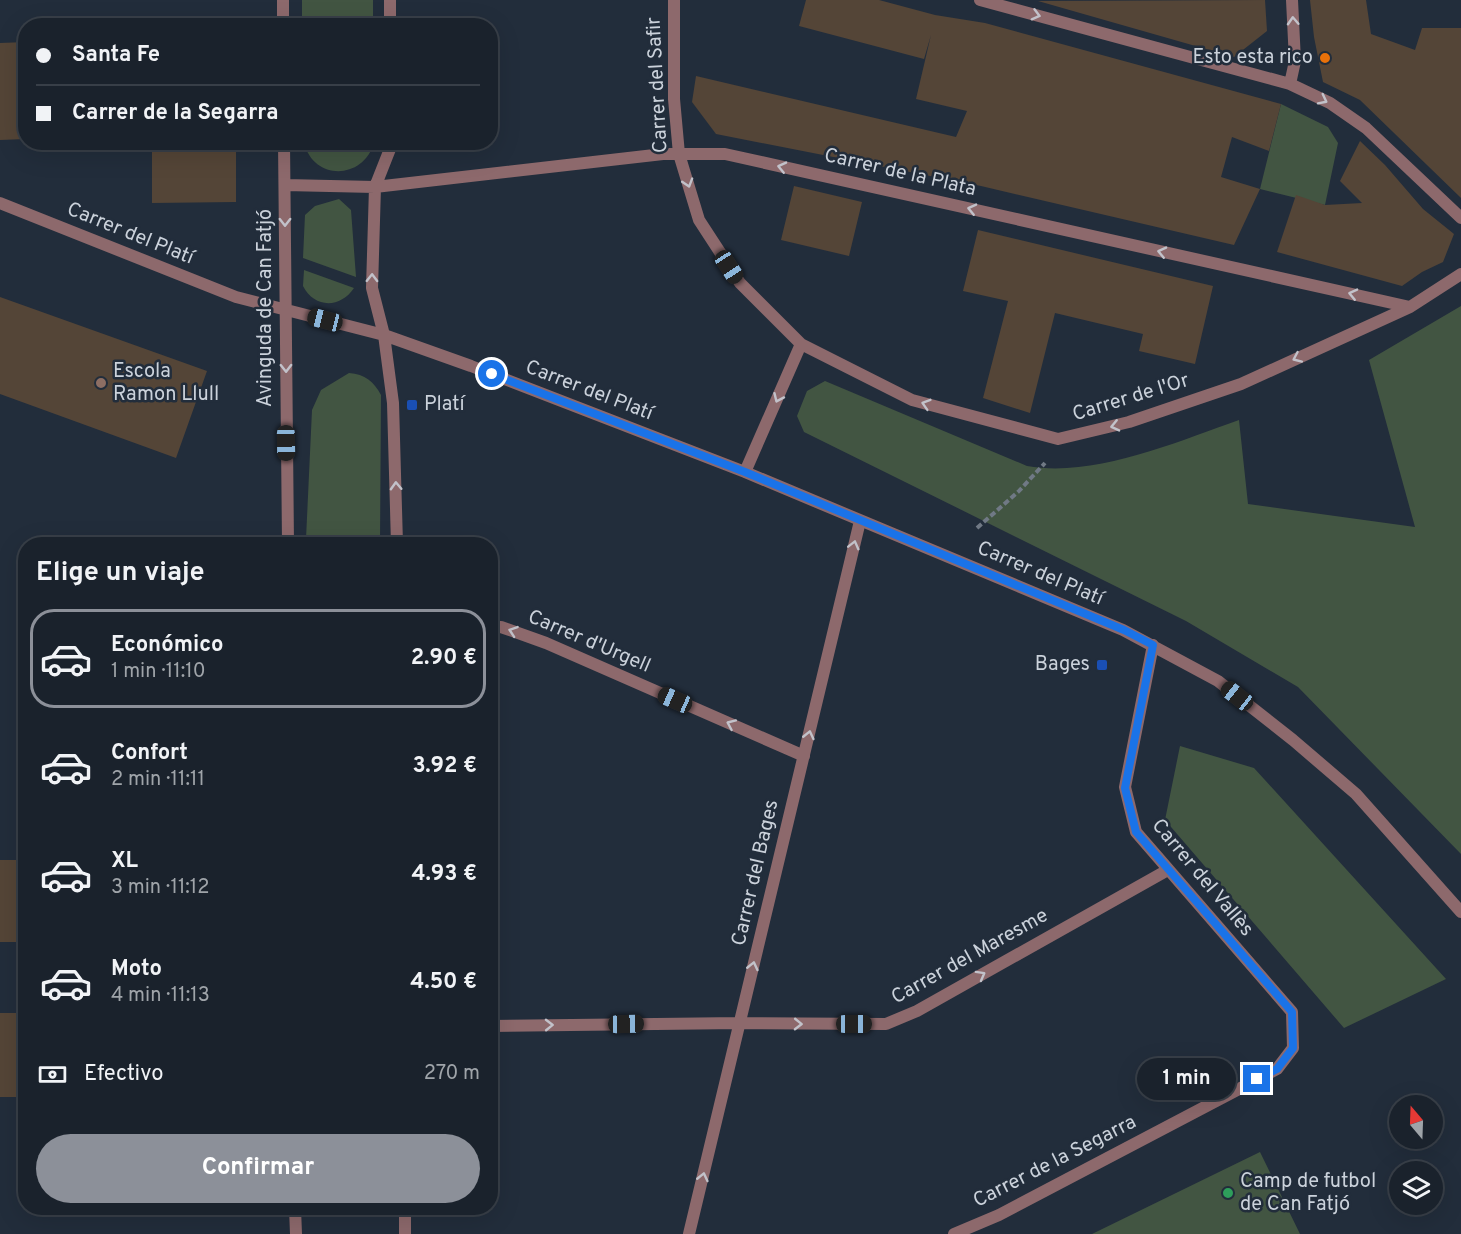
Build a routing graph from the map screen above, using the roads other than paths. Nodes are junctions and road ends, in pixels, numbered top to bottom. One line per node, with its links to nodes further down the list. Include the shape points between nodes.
1 (283, 0): 6 (street)
2 (390, 0): 7 (street)
3 (674, 0): 11 (street, Carrer del Safir, via 674,99)
4 (980, 0): 8 (street, one-way to 8)
5 (1292, 0): 8 (street, one-way to 5, via 1295,61)
6 (283, 18)
7 (390, 18)
8 (1290, 84): 15 (street, one-way to 15, via 1330,103 1366,128)
9 (284, 150): 12 (street, Avinguda de Can Fatjó)
10 (390, 150): 13 (street)
11 (679, 154): 13 (street, Carrer de la Plata); 17 (street, Carrer de la Plata, one-way to 11, via 725,154); 20 (street, Carrer del Safir, one-way to 20, via 699,220 740,283)
12 (285, 185): 13 (street, Carrer de la Plata); 18 (street, Avinguda de Can Fatjó, one-way to 18)
13 (375, 187): 19 (street, one-way to 13, via 372,288)
14 (0, 203): 18 (street, Carrer del Platí, via 236,297)
15 (1461, 218)
16 (1461, 274): 17 (street, Carrer de l'Or)
17 (1410, 307): 20 (street, Carrer de l'Or, one-way to 20, via 1241,384 1129,422 1058,439 912,400)
18 (285, 310): 19 (street, Carrer del Platí); 23 (street, Avinguda de Can Fatjó, one-way to 23)
19 (384, 335): 21 (street, Carrer del Platí); 24 (street, one-way to 19, via 393,403)
20 (801, 344): 21 (street, one-way to 21)
21 (745, 472): 22 (street, Carrer del Platí)
22 (860, 521): 26 (street, Carrer del Platí); 27 (street, Carrer del Bages, one-way to 22)
23 (288, 537)
24 (397, 537)
25 (498, 627): 27 (street, Carrer d'Urgell, one-way to 25, via 546,643)
26 (1153, 645): 28 (street, Carrer del Vallès, via 1125,788 1136,832); 29 (street, Carrer del Platí, via 1218,681 1356,794)
27 (804, 756): 30 (street, Carrer del Bages, one-way to 27)
28 (1167, 871): 30 (street, Carrer del Maresme, one-way to 28, via 886,1024 917,1011); 32 (street, Carrer del Vallès, via 1292,1012)
29 (1461, 912)
30 (740, 1023): 31 (street, Carrer del Maresme, one-way to 30); 37 (street, Carrer del Bages, one-way to 30)
31 (498, 1026)
32 (1293, 1048): 38 (street, Carrer de la Segarra, via 1277,1069 999,1215)
33 (295, 1215): 35 (street)
34 (405, 1215): 36 (street)
35 (296, 1234)
36 (405, 1234)
37 (689, 1234)
38 (954, 1234)

